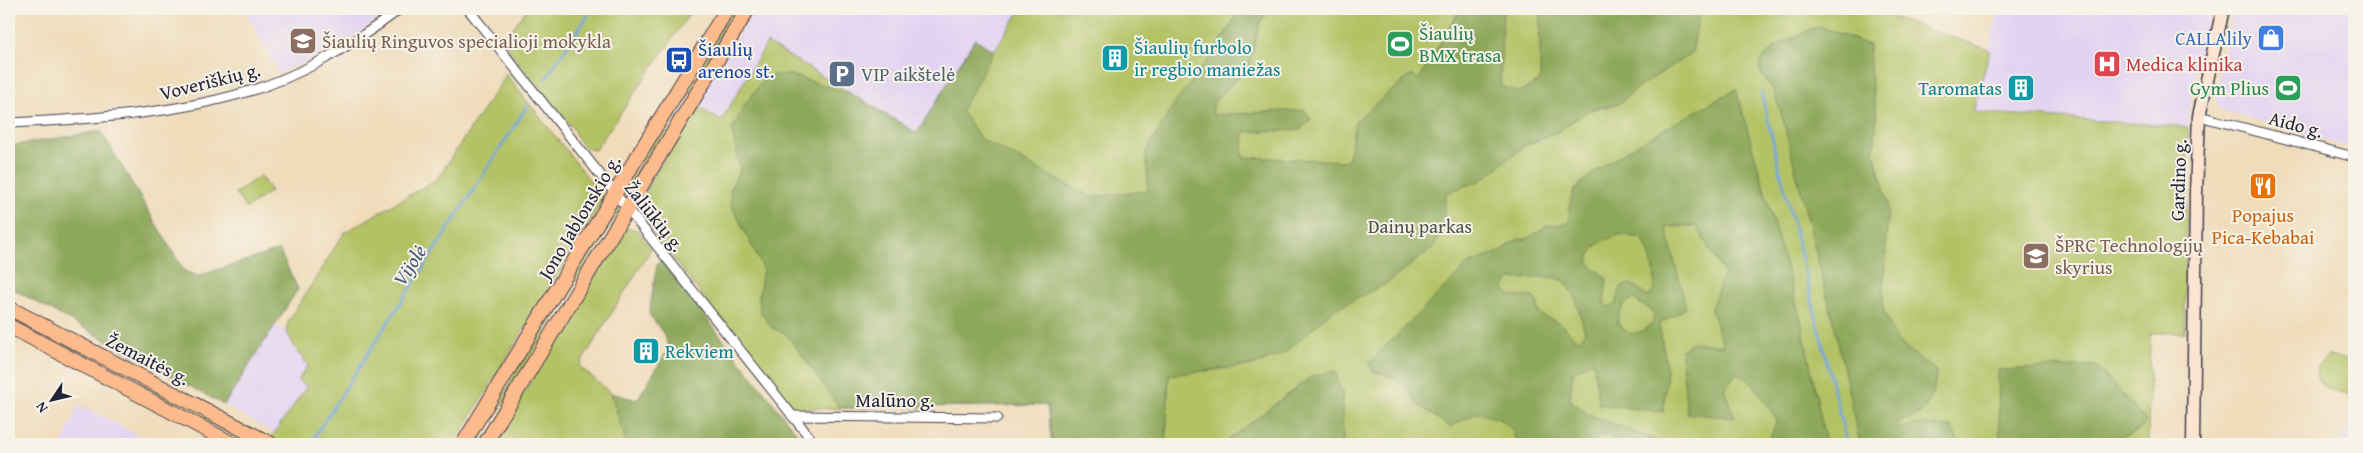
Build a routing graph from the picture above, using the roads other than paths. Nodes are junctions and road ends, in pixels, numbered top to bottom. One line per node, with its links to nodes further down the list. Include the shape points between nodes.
1 (400, 9): 7 (street, Voveriškių g., via 318,62 244,93 114,117)
2 (468, 9): 9 (street, Žaliūkių g.)
3 (727, 9): 9 (main road, Jono Jablonskio g.)
4 (748, 9): 10 (main road, Jono Jablonskio g.)
5 (2224, 9): 6 (main road, Gardino g.)
6 (2199, 116): 8 (street, Aido g.); 20 (main road, Gardino g.)
7 (9, 123)
8 (2354, 158)
9 (615, 192): 10 (street, Žaliūkių g.); 17 (main road, Jono Jablonskio g.)
10 (628, 208): 13 (street, Žaliūkių g.); 18 (main road, Jono Jablonskio g.)
11 (9, 308): 16 (main road, Žemaitės g.)
12 (9, 326): 15 (main road, Žemaitės g.)
13 (792, 416): 14 (street, Malūno g.); 19 (street, Žaliūkių g.)
14 (997, 418)
15 (233, 444)
16 (271, 444)
17 (463, 444)
18 (485, 444)
19 (815, 444)
20 (2193, 444)

